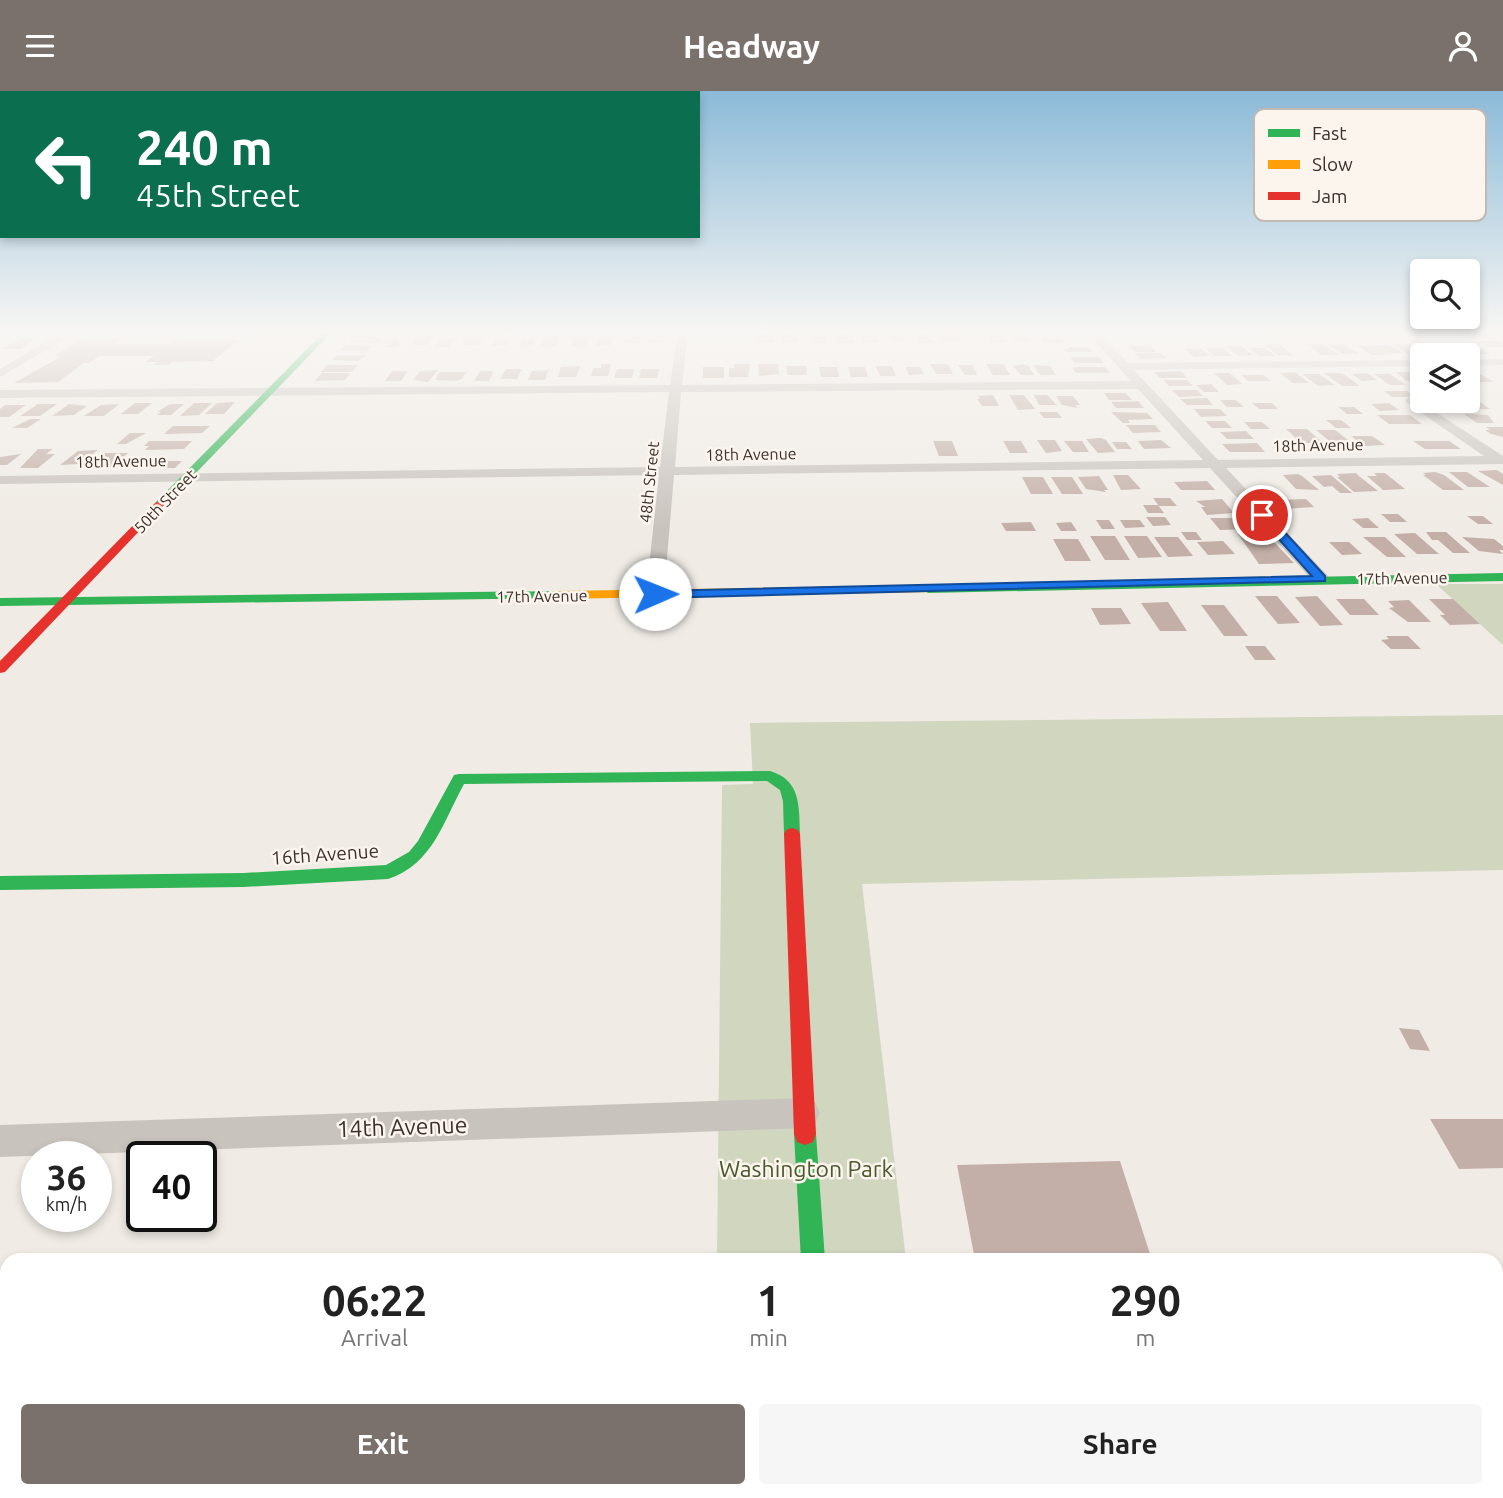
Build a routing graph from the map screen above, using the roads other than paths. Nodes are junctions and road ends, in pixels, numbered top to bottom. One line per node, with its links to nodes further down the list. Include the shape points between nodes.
1 (265, 398): 8 (street, 50th Street)
2 (674, 398): 7 (street, 48th Street)
3 (1152, 398): 6 (street)
4 (1431, 413): 5 (street)
5 (1502, 461): 6 (street, 18th Avenue)
6 (1217, 464): 7 (street, 18th Avenue); 11 (street)
7 (669, 473): 8 (street, 18th Avenue); 12 (street, 48th Street)
8 (187, 478): 9 (street, 18th Avenue); 13 (street, 50th Street)
9 (0, 480)
10 (1503, 577): 11 (street, 17th Avenue)
11 (1321, 579): 12 (street, 17th Avenue)
12 (655, 594): 13 (street, 17th Avenue)
13 (67, 601): 14 (street, 17th Avenue); 15 (street, 50th Street)
14 (0, 602)
15 (0, 669)
16 (0, 883): 17 (street, 16th Avenue, via 270,880 383,873 407,864 428,843 448,793 459,779 770,776 787,787 791,801)
17 (804, 1114): 18 (street, 14th Avenue); 19 (street)
18 (0, 1141)
19 (813, 1253)

